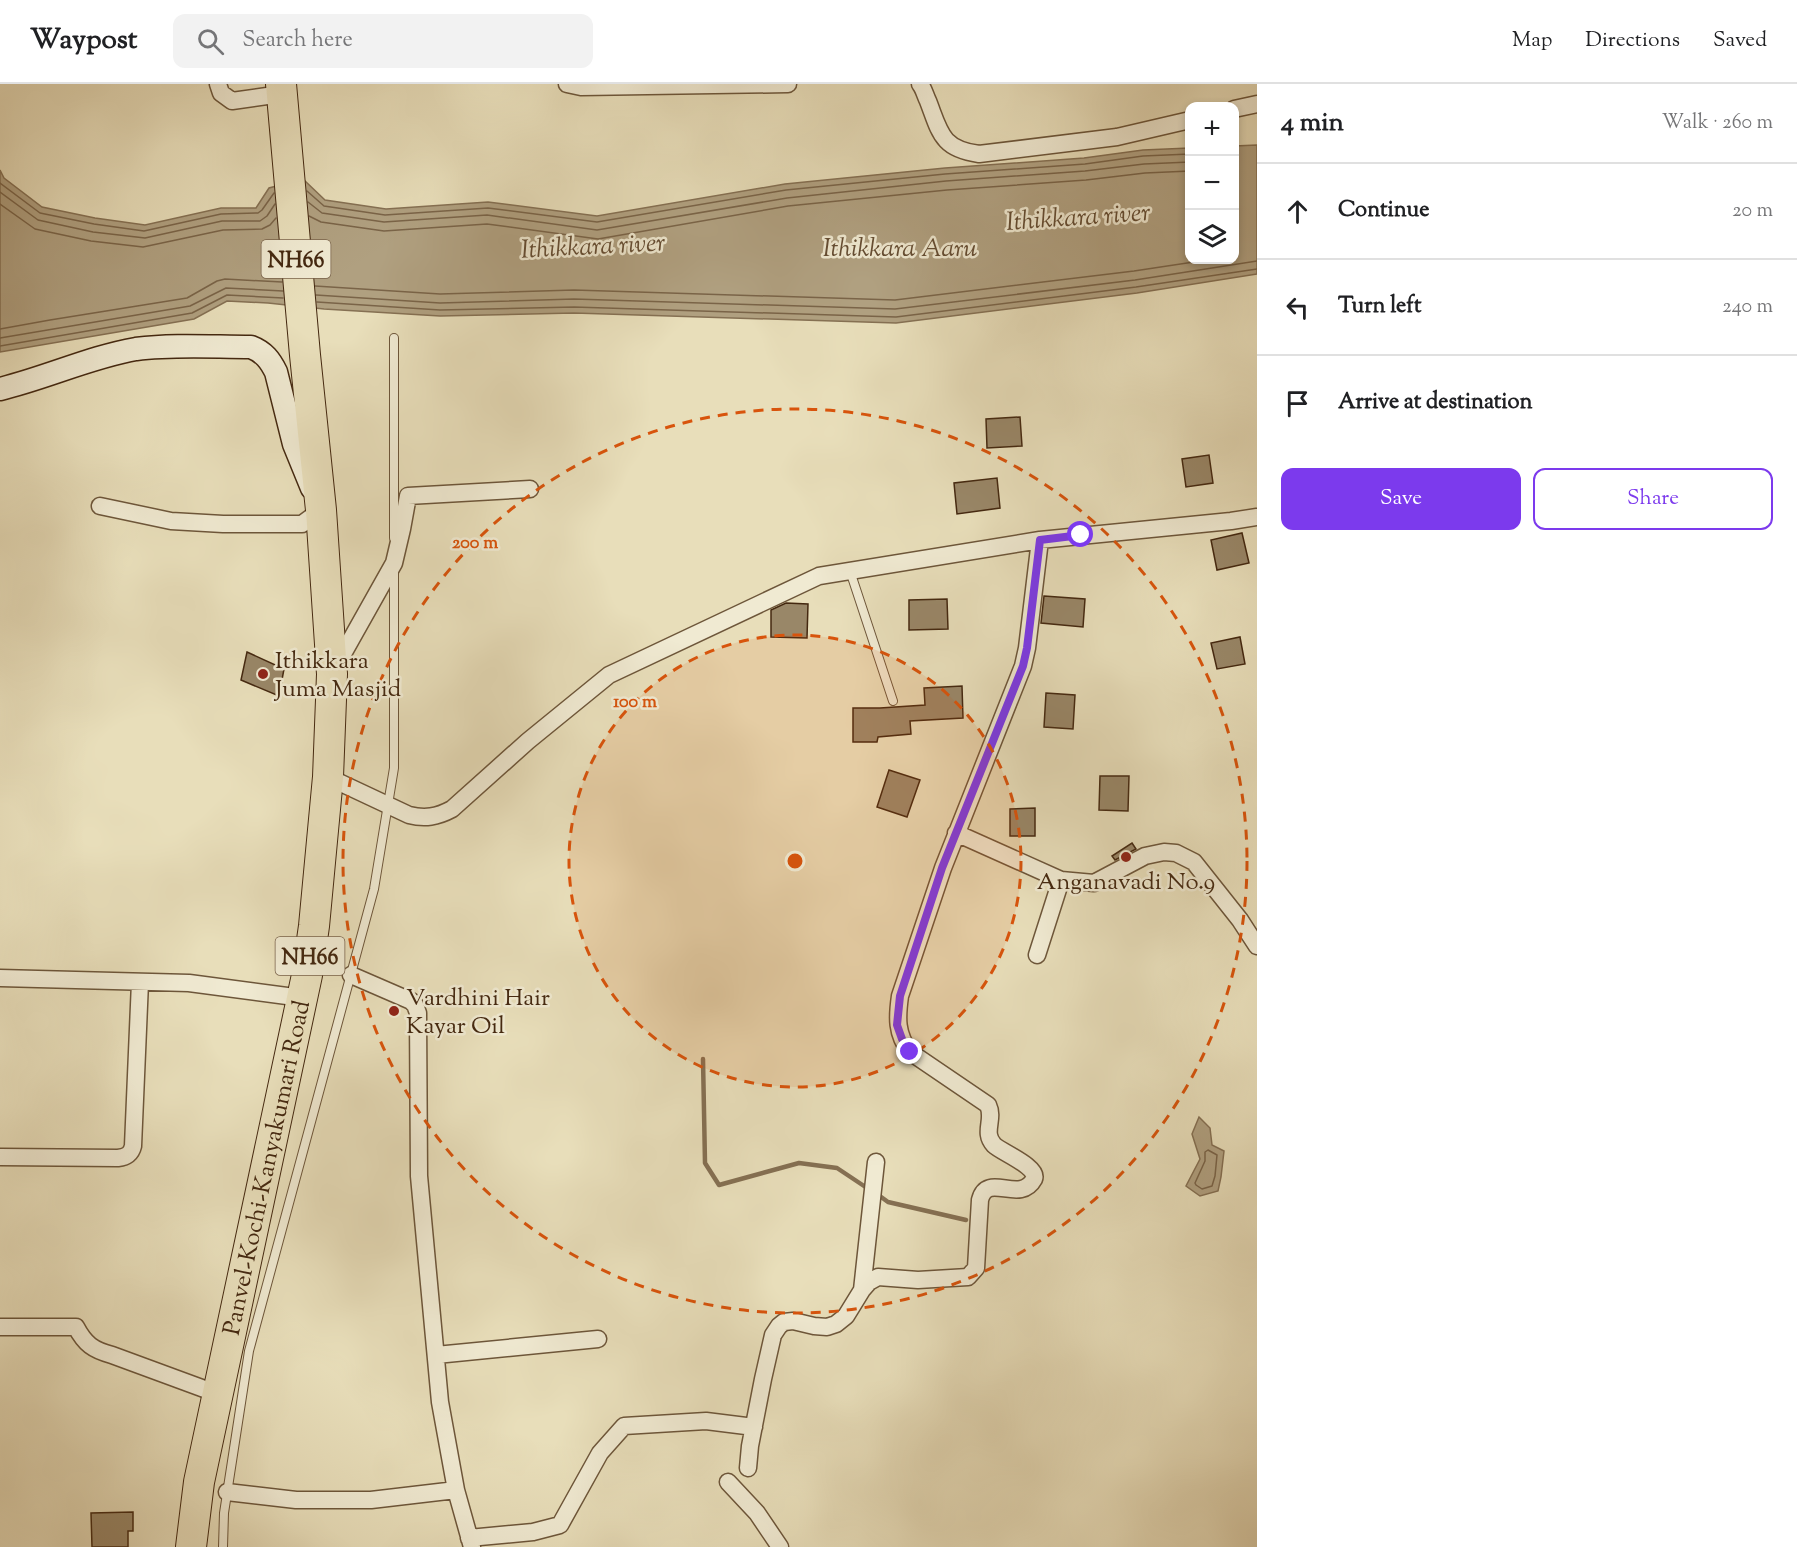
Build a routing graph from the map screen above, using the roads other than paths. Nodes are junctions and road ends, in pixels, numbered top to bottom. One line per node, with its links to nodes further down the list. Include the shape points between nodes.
1 (218, 84): 5 (street, via 221,93 232,101)
2 (567, 84): 3 (street)
3 (788, 84)
4 (922, 84): 8 (street, via 941,135 950,145 979,154 1117,137)
5 (281, 89): 13 (highway, Panvel-Kochi-Kanyakumari Road / NH66)
6 (1257, 104): 7 (street)
7 (1239, 108)
8 (1185, 121)
9 (394, 339): 16 (lane)
10 (0, 390): 13 (main road, via 137,349 260,350 276,372 294,444)
11 (530, 489): 16 (street, via 408,496)
12 (100, 506): 13 (street, via 171,521 223,525 303,524)
13 (321, 510): 18 (highway, Panvel-Kochi-Kanyakumari Road / NH66)
14 (1257, 516): 15 (street)
15 (1040, 540): 17 (street); 22 (street, via 1023,666)
16 (394, 562): 18 (street); 21 (lane, via 394,768)
17 (849, 570): 19 (lane); 21 (street, via 807,580 609,675 446,813 420,818)
18 (332, 674): 20 (highway, Panvel-Kochi-Kanyakumari Road / NH66)
19 (893, 701)
20 (328, 777): 21 (street); 29 (highway, Panvel-Kochi-Kanyakumari Road / NH66, via 314,926)
21 (388, 805): 26 (lane, via 374,889)
22 (956, 833): 23 (street); 32 (street, via 900,996 897,1025 910,1052 988,1105 992,1112 988,1134 992,1143 1032,1169 1035,1175 1024,1189 994,1187 981,1195 976,1268 968,1277 878,1277)
23 (1061, 880): 24 (street, via 1094,883 1145,856 1176,853 1194,862); 25 (street)
24 (1257, 946)
25 (1037, 955)
26 (351, 975): 35 (street, via 411,1001 418,1012 419,1176); 41 (lane, via 249,1351)
27 (0, 978): 28 (street)
28 (141, 982): 29 (street, via 189,983); 30 (street, via 131,1152 118,1158)
29 (302, 998): 36 (highway, Panvel-Kochi-Kanyakumari Road / NH66)
30 (0, 1157)
31 (876, 1162): 32 (street)
32 (862, 1290): 37 (street, via 846,1316 836,1324 827,1327 793,1321 779,1326 773,1335)
33 (0, 1327): 36 (street, via 76,1327 82,1339 97,1351)
34 (598, 1339): 35 (street)
35 (436, 1355): 40 (street)
36 (218, 1394): 43 (highway, Panvel-Kochi-Kanyakumari Road / NH66, via 199,1482)
37 (754, 1427): 38 (street); 42 (street, via 706,1421 624,1426 600,1453 560,1525)
38 (748, 1468)
39 (728, 1482): 45 (street, via 757,1513)
40 (456, 1490): 41 (street, via 371,1500 296,1500); 42 (street)
41 (227, 1492): 44 (lane)
42 (471, 1542)
43 (191, 1547)
44 (223, 1547)
45 (780, 1547)

